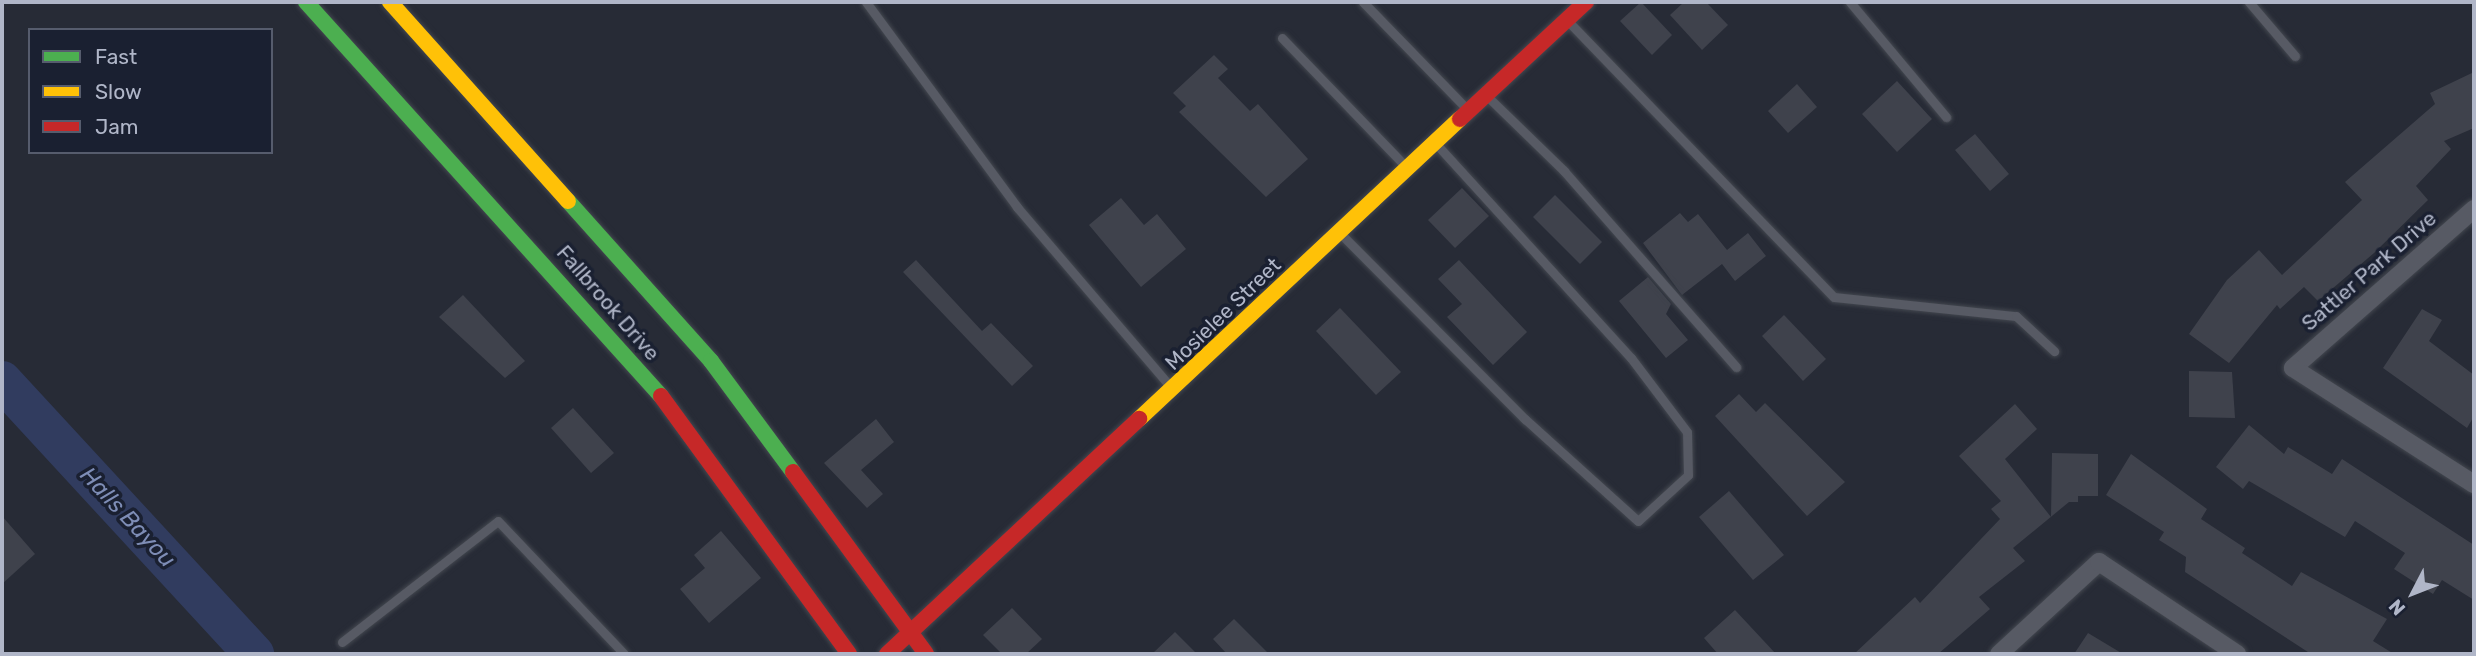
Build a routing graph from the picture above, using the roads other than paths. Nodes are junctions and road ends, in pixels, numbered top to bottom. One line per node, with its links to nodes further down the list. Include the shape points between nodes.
1 (306, 2): 25 (main road, Fallbrook Drive, via 663,399)
2 (390, 2): 22 (main road, Fallbrook Drive, via 711,360)
3 (866, 2): 20 (lane, via 1017,207)
4 (1363, 2): 12 (lane)
5 (1586, 2): 8 (main road, Mosielee Street)
6 (1850, 2): 13 (lane)
7 (2249, 2): 10 (lane)
8 (1566, 20): 11 (main road, Mosielee Street); 18 (lane, via 1834,297 2016,316)
9 (1283, 38): 15 (lane)
10 (2295, 56)
11 (1486, 94): 12 (main road, Mosielee Street); 19 (lane, via 1564,171)
12 (1468, 110): 14 (main road, Mosielee Street)
13 (1946, 117)
14 (1434, 143): 15 (main road, Mosielee Street); 17 (lane, via 1631,358 1687,432 1688,475 1648,512 1638,521 1587,478)
15 (1407, 168): 17 (main road, Mosielee Street)
16 (2474, 209): 21 (street, Sattler Park Drive, via 2293,368)
17 (1338, 231): 20 (main road, Mosielee Street)
18 (2054, 351)
19 (1736, 367)
20 (1174, 390): 22 (main road, Mosielee Street)
21 (2474, 484)
22 (910, 633): 26 (main road, Mosielee Street); 27 (main road, Fallbrook Drive)
23 (342, 642): 24 (lane, via 498,521)
24 (624, 654)
25 (849, 654)
26 (887, 654)
27 (926, 654)
28 (1999, 654): 29 (street, via 2099,562)
29 (2237, 654)

